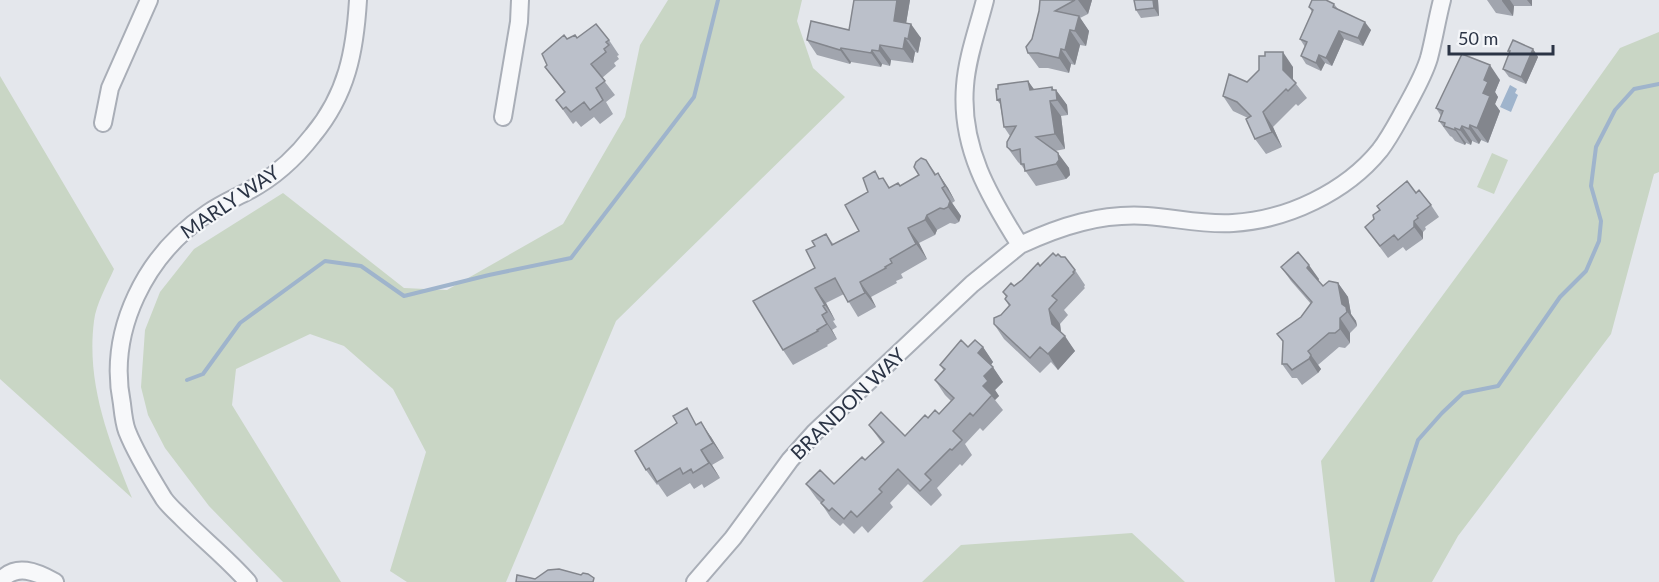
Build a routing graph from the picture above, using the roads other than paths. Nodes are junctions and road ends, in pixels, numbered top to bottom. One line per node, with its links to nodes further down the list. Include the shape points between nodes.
1 (149, 0): 7 (street, via 110,88)
2 (358, 0): 11 (street, MARLY WAY, via 347,74 338,97 314,135 280,169 207,213 168,245 143,280 122,334 120,393 127,430 145,466 166,501)
3 (520, 0): 6 (street)
4 (986, 0): 8 (street, via 965,85 967,133 984,186)
5 (1442, 0): 8 (street, BRANDON WAY, via 1428,59 1385,142 1354,177 1319,199 1278,214 1234,223 1100,217 1067,225)
6 (503, 117)
7 (103, 123)
8 (1020, 245): 12 (street, BRANDON WAY, via 972,284 815,432)
9 (0, 582): 10 (street, via 20,569 40,573)
10 (55, 582)
11 (248, 582)
12 (695, 582)

